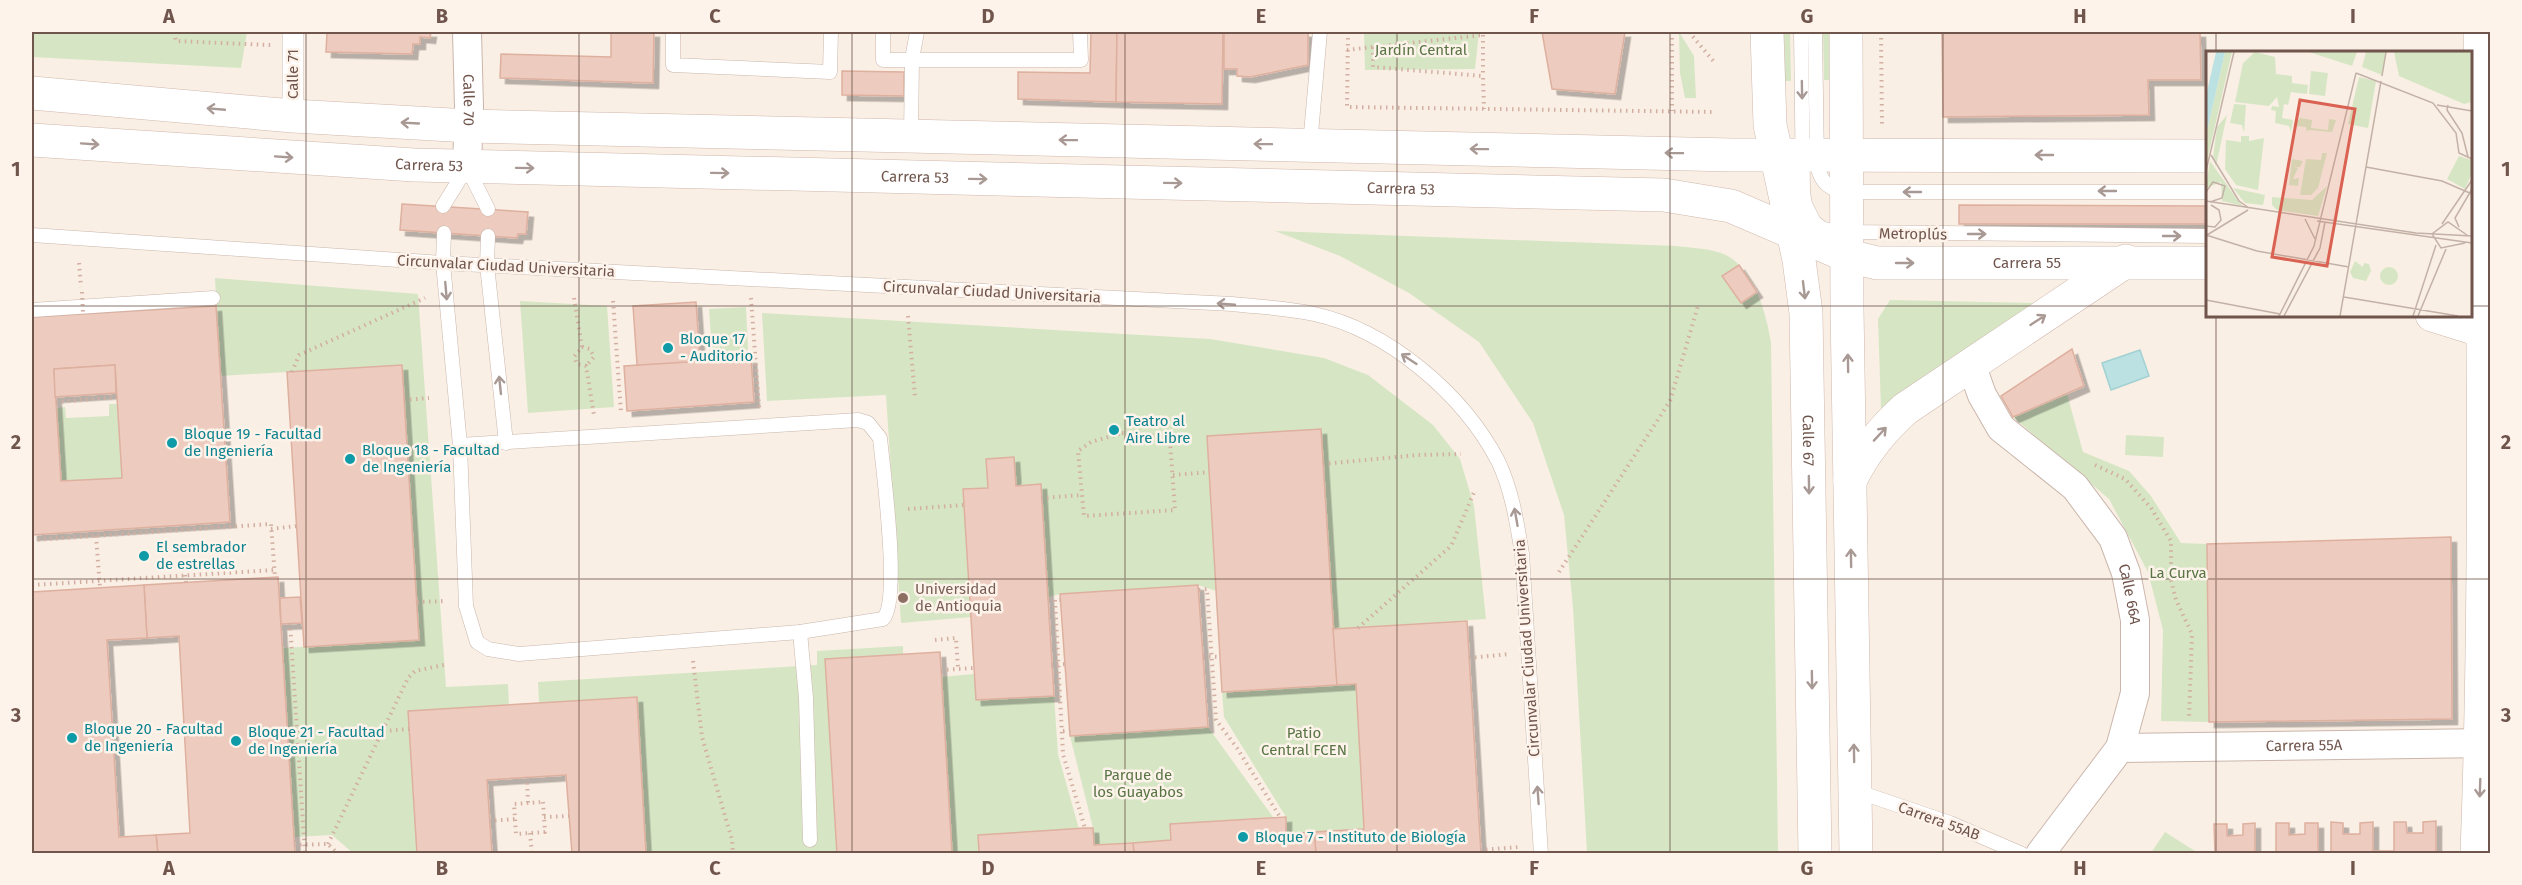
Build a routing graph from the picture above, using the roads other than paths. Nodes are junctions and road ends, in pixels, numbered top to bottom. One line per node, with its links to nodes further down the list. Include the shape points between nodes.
1 (467, 32): 17 (street, Calle 70)
2 (673, 32): 3 (lane, via 673,65 830,72)
3 (831, 32)
4 (883, 32): 14 (lane, via 883,60)
5 (917, 32): 14 (lane)
6 (1080, 32): 14 (lane, via 1081,60)
7 (1320, 32): 20 (lane)
8 (1767, 32): 21 (main road, Calle 67, via 1768,112)
9 (1801, 32): 21 (lane, Metroplús, one-way to 21)
10 (1815, 32): 21 (lane, Metroplús)
11 (1846, 32): 21 (main road, Calle 67)
12 (2480, 32): 37 (main road)
13 (293, 39): 16 (street, Calle 71)
14 (912, 60): 18 (lane)
15 (32, 93): 16 (main road, one-way to 15)
16 (293, 116): 17 (main road, one-way to 16)
17 (469, 126): 18 (main road); 23 (street, Calle 70)
18 (911, 136): 20 (main road, one-way to 18)
19 (32, 140): 23 (main road, Carrera 53, one-way to 23)
20 (1310, 145): 21 (main road, one-way to 20)
21 (1811, 155): 22 (main road, one-way to 21); 24 (main road, Calle 67); 28 (main road, Calle 67); 33 (lane, Metroplús, via 1803,192 1809,216)
22 (2206, 156)
23 (467, 167): 26 (lane); 27 (lane); 28 (main road, Carrera 53, one-way to 28, via 1664,195 1731,206)
24 (1848, 191): 25 (lane, one-way to 24); 33 (main road, Calle 67)
25 (2206, 192)
26 (443, 206)
27 (488, 209)
28 (1793, 232): 33 (main road, Carrera 53); 53 (main road, Calle 67, one-way to 53, via 1806,313)
29 (444, 233): 35 (lane)
30 (32, 235): 35 (lane, Circunvalar Ciudad Universitaria)
31 (488, 236): 38 (lane)
32 (2206, 236): 33 (lane, Metroplús, one-way to 32)
33 (1847, 244): 34 (main road, Carrera 55, one-way to 34, via 1898,263); 46 (main road, Calle 67, one-way to 33)
34 (2126, 261): 36 (main road, Carrera 55); 43 (main road, one-way to 34)
35 (443, 263): 38 (lane, Circunvalar Ciudad Universitaria); 45 (lane, one-way to 45)
36 (2206, 263)
37 (2481, 264): 42 (main road)
38 (488, 265): 44 (lane, one-way to 38); 52 (lane, Circunvalar Ciudad Universitaria, one-way to 38, via 1522,554 1514,506 1498,462 1466,414 1417,364 1368,332 1314,314 1232,304)
39 (213, 298): 40 (lane)
40 (32, 310)
41 (2435, 316): 42 (main road)
42 (2487, 332): 48 (main road)
43 (1971, 364): 46 (main road, one-way to 43, via 1862,456 1890,423); 49 (street, Calle 66A, via 1982,395 2001,428 2075,487 2113,538 2126,573 2135,620 2135,693)
44 (506, 443): 45 (lane); 47 (lane, via 858,420 868,423 880,438 891,575 888,614 877,620)
45 (460, 445): 47 (lane, via 466,606 477,642 488,649 519,654)
46 (1849, 483): 50 (main road, Calle 67, one-way to 46)
47 (800, 632): 51 (lane)
48 (2486, 744): 49 (street, Carrera 55A); 57 (main road, one-way to 57)
49 (2120, 748): 56 (street, Calle 66A)
50 (1855, 791): 54 (main road, Calle 67); 55 (lane, Carrera 55AB, via 1950,823)
51 (810, 840)
52 (1541, 849)
53 (1815, 854)
54 (1856, 854)
55 (2022, 854)
56 (2040, 854)
57 (2477, 854)

